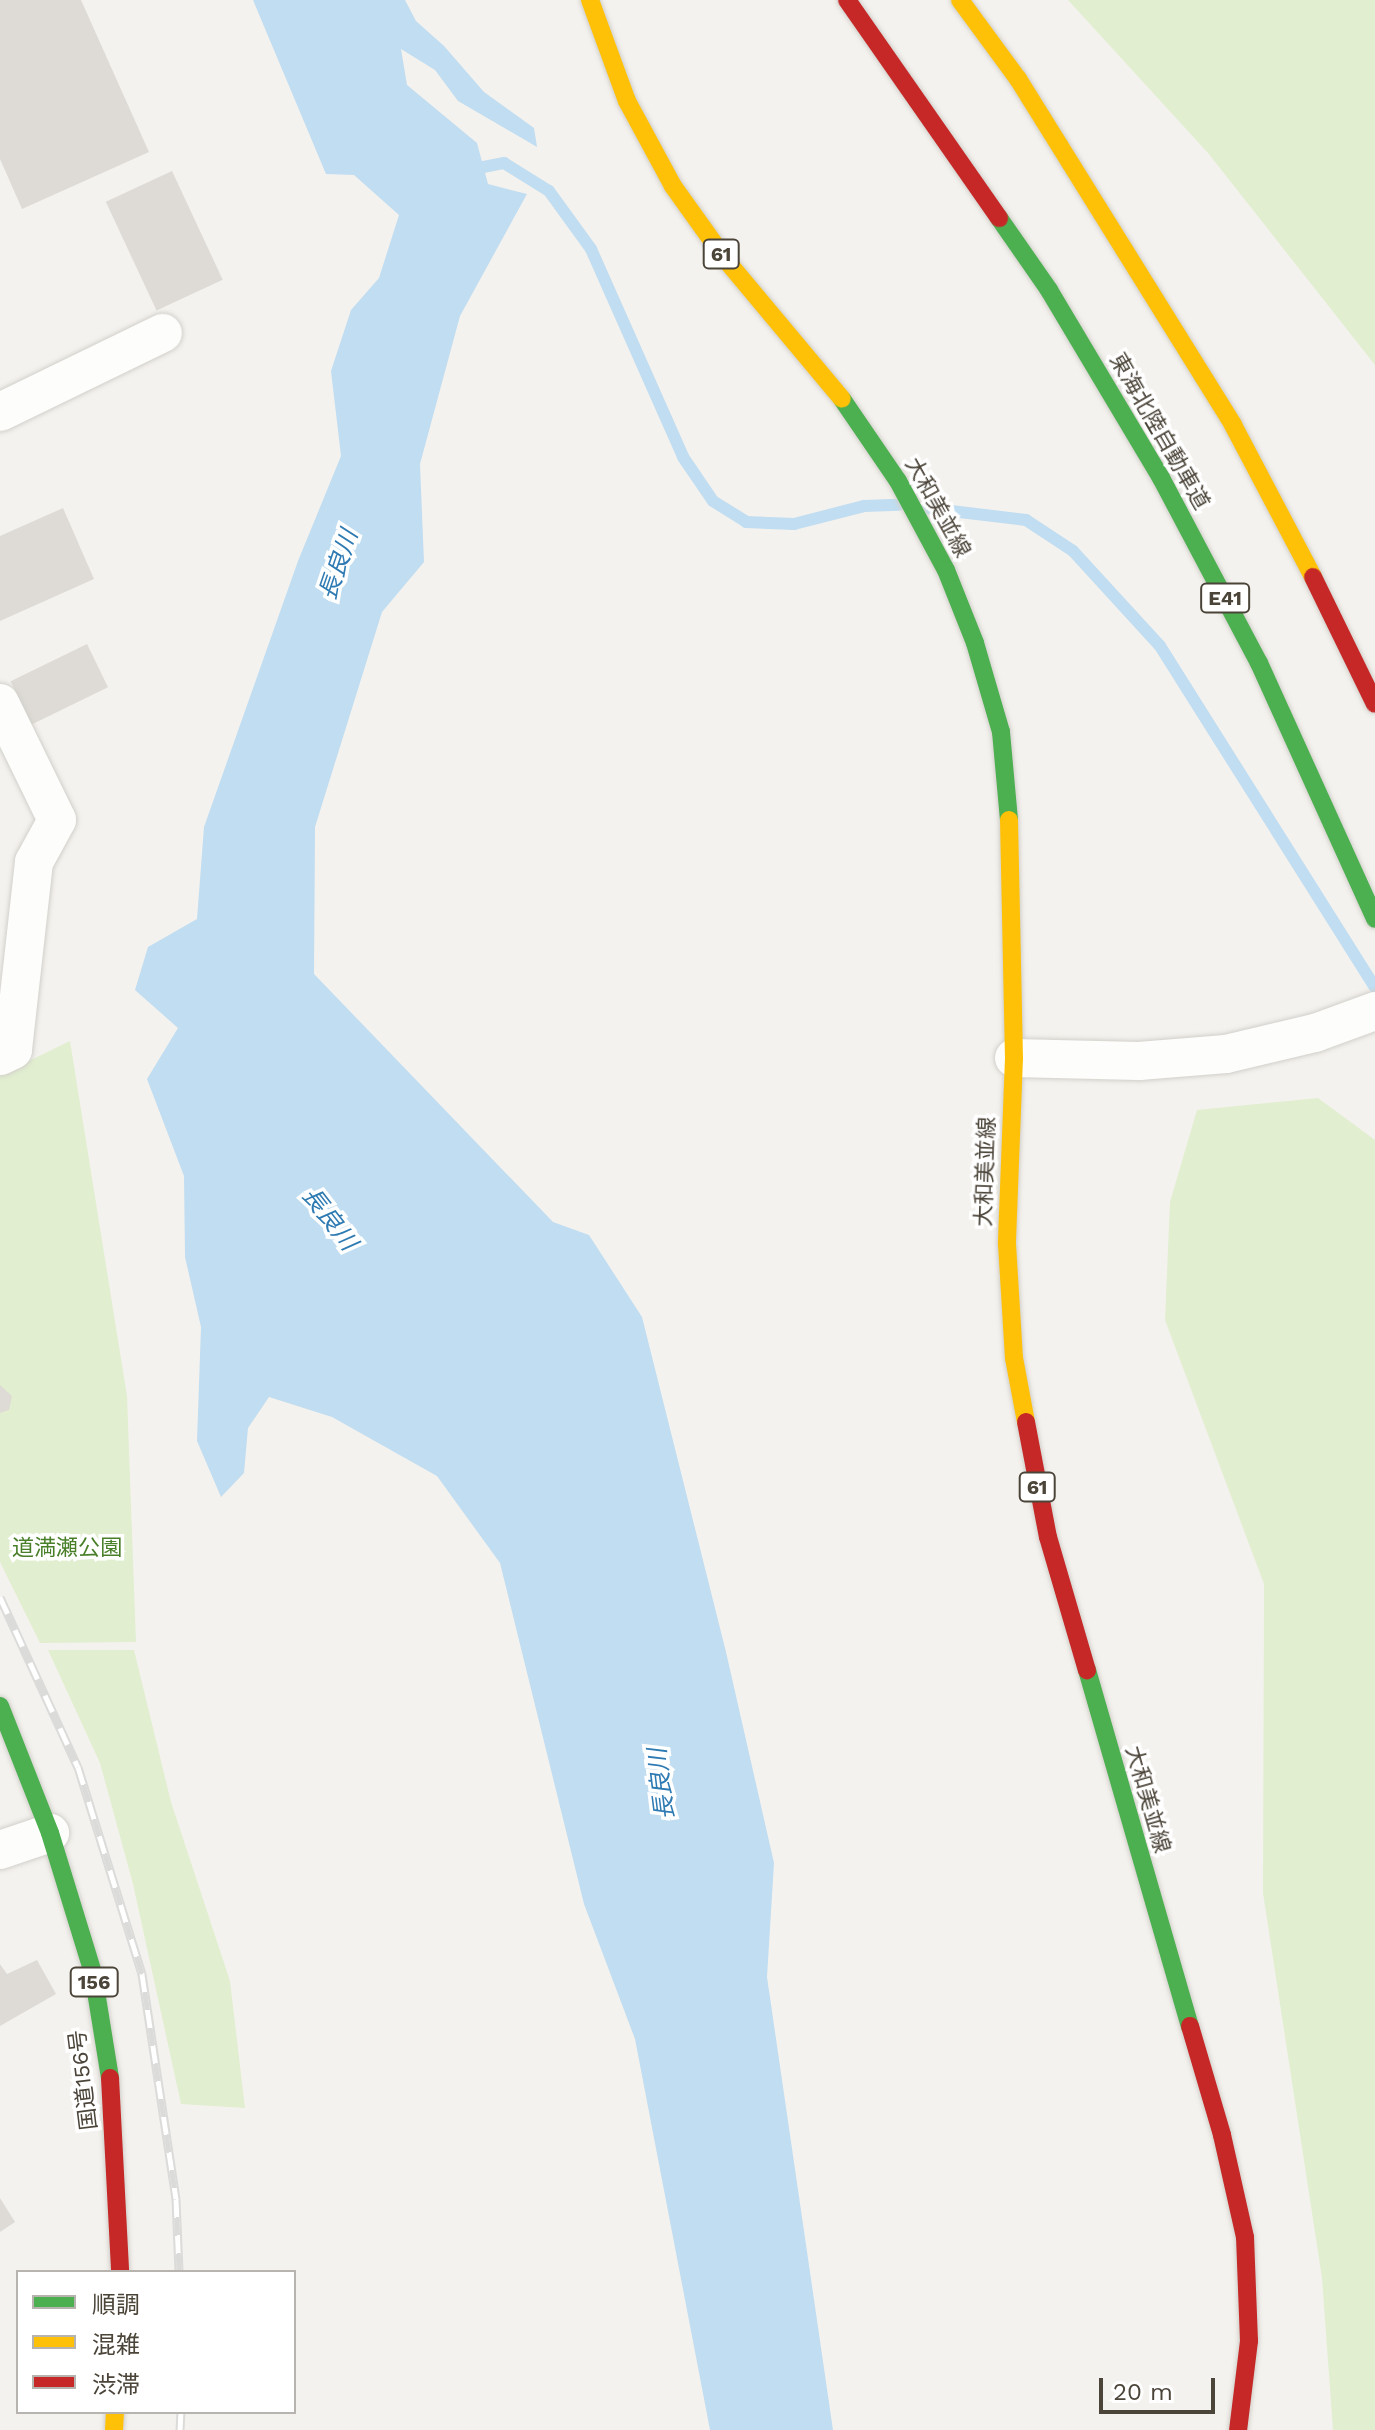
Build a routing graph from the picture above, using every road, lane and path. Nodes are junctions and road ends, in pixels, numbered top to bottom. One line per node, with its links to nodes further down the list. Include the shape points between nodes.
1 (590, 0): 11 (main road, 大和美並線 / 61, via 627,101 673,186 725,259 842,400 898,481 946,570 1001,732 1009,809)
2 (847, 0): 8 (main road, 東海北陸自動車道 / E41, via 1049,290 1161,478 1259,663)
3 (960, 0): 7 (main road, via 1125,245 1233,425)
4 (163, 333): 5 (street)
5 (0, 412)
6 (0, 703): 10 (street, via 57,820 34,862 13,1050)
7 (1375, 704)
8 (1375, 919)
9 (1375, 1011): 11 (street, via 1315,1033 1226,1054 1139,1061)
10 (0, 1056)
11 (1014, 1058): 16 (main road, 大和美並線 / 61, via 1007,1244 1014,1358 1027,1441 1048,1537 1222,2135 1245,2237 1249,2341)
12 (0, 1706): 13 (main road, 国道156号 / 156)
13 (50, 1833): 14 (street); 15 (main road, 国道156号 / 156, via 93,1973 109,2073)
14 (0, 1850)
15 (120, 2270)
16 (1238, 2430)

